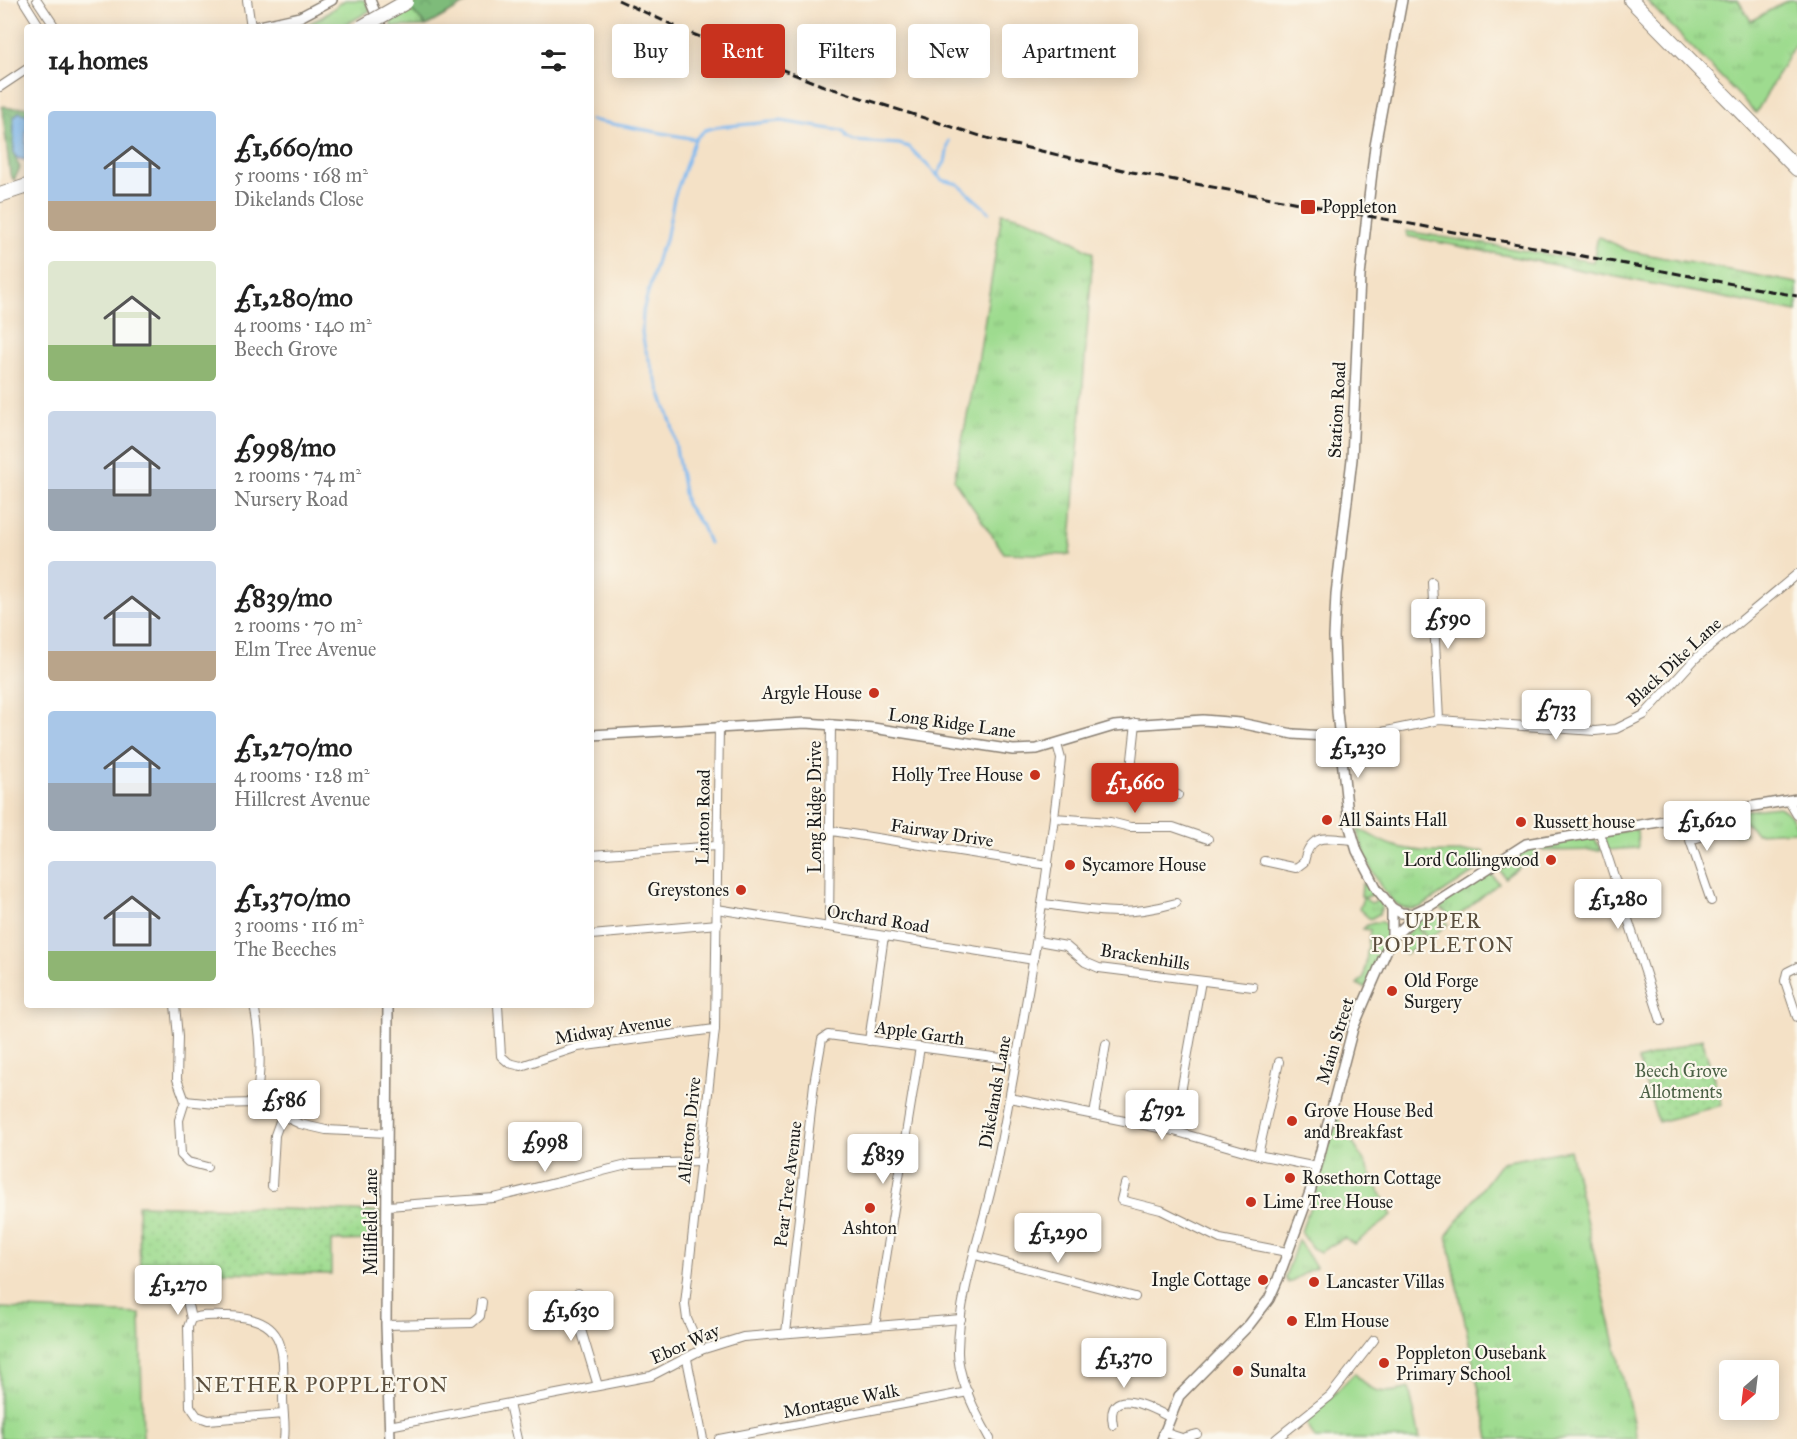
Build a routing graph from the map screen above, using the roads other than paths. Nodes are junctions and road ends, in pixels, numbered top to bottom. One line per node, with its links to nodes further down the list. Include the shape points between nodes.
1 (23, 0): 9 (street)
2 (38, 0): 10 (street)
3 (247, 0): 11 (street)
4 (332, 0): 12 (street, via 300,17)
5 (370, 0): 14 (street)
6 (1402, 0): 27 (street, Station Road, via 1375,146 1360,276 1352,459 1339,554 1334,637)
7 (1631, 0): 17 (highway)
8 (408, 1): 13 (highway, bridge)
9 (38, 24)
10 (53, 24)
11 (252, 24)
12 (267, 24)
13 (367, 24)
14 (380, 24)
15 (24, 71): 16 (street)
16 (0, 87)
17 (1797, 169)
18 (24, 187): 19 (highway)
19 (0, 195)
20 (1797, 574): 22 (street, Black Dike Lane, via 1695,659 1644,715 1616,729 1595,731)
21 (1432, 582): 22 (street)
22 (1439, 720): 27 (street, Black Dike Lane, via 1358,737)
23 (1136, 723): 27 (street, Long Ridge Lane, via 1203,720); 28 (street, Long Ridge Lane); 29 (street, via 1129,787)
24 (831, 724): 25 (street, Long Ridge Lane); 28 (street, Long Ridge Lane, via 1013,750); 35 (street, Long Ridge Drive)
25 (719, 726): 26 (street, Long Ridge Lane); 38 (street, Linton Road)
26 (594, 735)
27 (1340, 737): 37 (street, Station Road)
28 (1056, 744): 33 (street, Dikelands Lane, via 1061,759)
29 (1178, 795)
30 (1793, 799): 31 (street); 32 (street)
31 (1706, 812): 34 (street); 42 (street, via 1707,835 1690,840)
32 (1797, 815)
33 (1054, 818): 36 (street, via 1130,827 1173,827); 41 (street, Dikelands Lane)
34 (1599, 830): 47 (street, via 1526,844); 63 (street)
35 (832, 831): 41 (street, Fairway Drive); 49 (street, Long Ridge Drive)
36 (1208, 839)
37 (1353, 840): 40 (street, via 1318,839 1308,846 1304,862 1296,868); 45 (street, Station Road, via 1377,889)
38 (716, 846): 39 (street); 46 (street, Linton Road)
39 (594, 855)
40 (1264, 861)
41 (1048, 865): 44 (street, Dikelands Lane)
42 (1711, 901)
43 (1176, 903): 44 (street, via 1142,913 1108,913)
44 (1044, 904): 53 (street, Dikelands Lane)
45 (1392, 908): 47 (street, via 1401,913); 52 (street)
46 (717, 909): 48 (street, Allerton Drive); 49 (street, Orchard Road)
47 (1422, 911): 52 (street)
48 (718, 924): 50 (street); 64 (street, Allerton Drive)
49 (829, 926): 51 (street, Orchard Road)
50 (594, 935)
51 (884, 936): 54 (street, Orchard Road); 66 (street)
52 (1392, 939): 81 (street, Main Street, via 1353,1028)
53 (1038, 941): 54 (street, Dikelands Lane); 56 (street, Brackenhills, via 1066,946 1099,968)
54 (1034, 960): 69 (street, Dikelands Lane)
55 (1797, 967): 62 (street, via 1787,972 1785,981)
56 (1202, 981): 57 (street, Brackenhills); 76 (street)
57 (1253, 987)
58 (176, 1008): 72 (street, via 177,1079)
59 (255, 1008): 73 (street, via 259,1033 259,1087)
60 (388, 1008): 77 (street, Millfield Lane)
61 (498, 1008): 64 (street, Midway Avenue, via 501,1056 520,1066 578,1047)
62 (1797, 1017)
63 (1661, 1021)
64 (715, 1029): 79 (street, Allerton Drive)
65 (822, 1039): 66 (street, Apple Garth, via 828,1035); 95 (street, Pear Tree Avenue)
66 (869, 1041): 68 (street, Apple Garth)
67 (1106, 1044): 74 (street)
68 (920, 1047): 69 (street, Apple Garth); 94 (street)
69 (1016, 1060): 71 (street, Dikelands Lane)
70 (1279, 1062): 78 (street)
71 (1010, 1098): 74 (street); 86 (street, Dikelands Lane)
72 (185, 1101): 73 (street); 80 (street, via 179,1120 181,1155 188,1162)
73 (255, 1103): 75 (street)
74 (1094, 1114): 76 (street)
75 (282, 1116): 77 (street, via 326,1130); 83 (street, via 275,1135)
76 (1174, 1131): 78 (street)
77 (387, 1133): 84 (street, Millfield Lane)
78 (1258, 1155): 81 (street)
79 (701, 1162): 84 (street, via 631,1164 494,1198); 97 (street, Allerton Drive, via 685,1304 687,1320)
80 (207, 1167)
81 (1317, 1167): 85 (street, Main Street)
82 (1125, 1184): 85 (street, via 1121,1200 1161,1210 1220,1239)
83 (272, 1186)
84 (388, 1206): 93 (street, Millfield Lane)
85 (1287, 1252): 103 (street, Main Street, via 1269,1299 1250,1325 1179,1396)
86 (975, 1255): 88 (street); 92 (street, Dikelands Lane)
87 (578, 1293): 99 (street, via 579,1323)
88 (1135, 1297)
89 (482, 1302): 93 (street, via 480,1316 472,1323)
90 (188, 1305): 91 (street)
91 (191, 1319): 102 (street, via 198,1316 261,1320 278,1335 284,1354); 102 (street, via 190,1407 197,1416 208,1420)
92 (961, 1319): 94 (street, Ebor Way); 100 (street, Dikelands Lane, via 958,1352)
93 (387, 1325): 105 (street, Millfield Lane)
94 (875, 1326): 95 (street, Ebor Way)
95 (786, 1333): 97 (street, Ebor Way, via 742,1337)
96 (1374, 1340): 115 (street, via 1330,1396)
97 (701, 1350): 98 (street, Ebor Way)
98 (687, 1359): 99 (street, Ebor Way, via 651,1376); 112 (street)
99 (598, 1386): 101 (street, Ebor Way)
100 (968, 1392): 113 (street, Montague Walk); 114 (street, Dikelands Lane)
101 (509, 1404): 105 (street, Ebor Way); 111 (street)
102 (283, 1414): 109 (street)
103 (1169, 1417): 104 (street, via 1143,1404 1123,1402 1110,1413); 107 (street, Main Street)
104 (1113, 1425)
105 (389, 1426): 110 (street, Millfield Lane)
106 (1197, 1434): 108 (street)
107 (1162, 1435): 108 (street)
108 (1186, 1438)
109 (284, 1439)
110 (390, 1439)
111 (517, 1439)
112 (703, 1439)
113 (719, 1439)
114 (990, 1439)
115 (1276, 1439)

